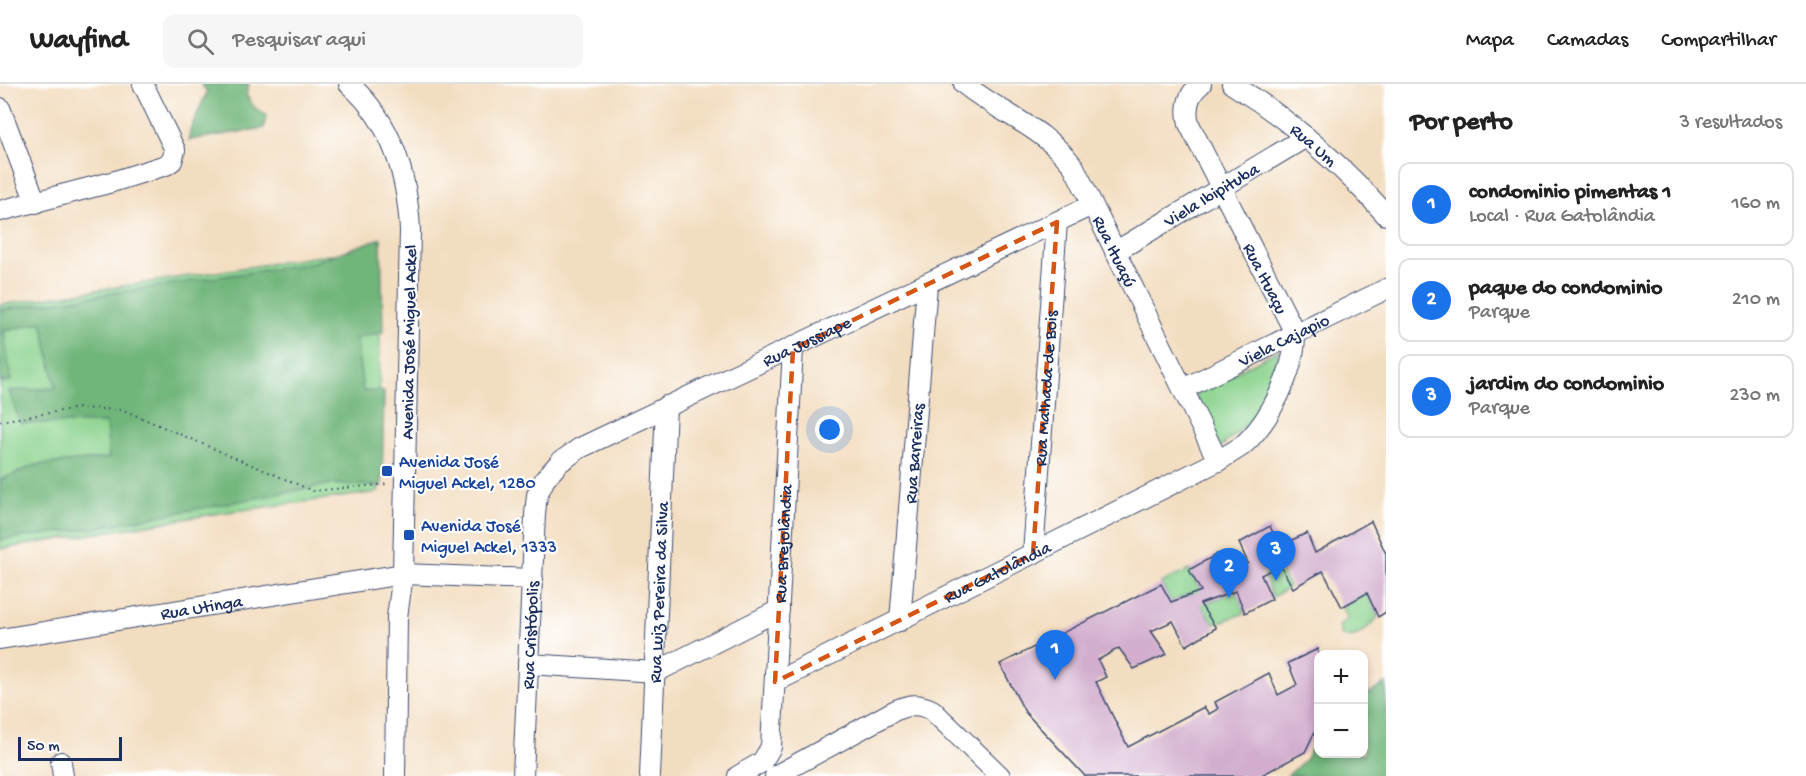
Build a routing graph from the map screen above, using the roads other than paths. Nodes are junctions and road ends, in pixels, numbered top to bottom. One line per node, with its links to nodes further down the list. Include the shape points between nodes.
1 (143, 84): 10 (street, via 175,150 172,161)
2 (344, 84): 25 (street, Avenida José Miguel Ackel, via 381,147 396,200)
3 (350, 84): 25 (street, Avenida José Miguel Ackel, via 384,127 400,162 409,198)
4 (964, 84): 11 (street, Rua Ituaçú, via 1062,150)
5 (1202, 84): 9 (street, Rua Ituaçu, via 1194,90 1186,112)
6 (1232, 84): 8 (street, Rua Um)
7 (0, 108): 10 (street)
8 (1306, 136): 9 (street, Viela Ibipituba); 13 (street, Rua Um)
9 (1221, 189): 15 (street, Viela Ibipituba); 18 (street, Rua Ituaçu)
10 (36, 203): 12 (street)
11 (1092, 205): 14 (street, Rua Jussiape); 15 (street, Rua Ituaçú)
12 (0, 211)
13 (1386, 215)
14 (1057, 222): 16 (street, Rua Jussiape); 24 (street, Rua Malhada de Bois)
15 (1115, 252): 20 (street, Rua Ituaçú)
16 (927, 285): 19 (street, Rua Jussiape); 28 (street, Rua Barreiras)
17 (1386, 289): 18 (street, Viela Cajapio)
18 (1295, 333): 20 (street, Viela Cajapio); 22 (street, Rua Ituaçu, via 1295,347 1277,397 1243,445)
19 (793, 348): 21 (street, Rua Jussiape); 27 (street, Rua Brejolândia)
20 (1183, 389): 22 (street, Rua Ituaçú)
21 (666, 406): 23 (street, Rua Jussiape, via 567,457 545,479); 31 (street, Rua Luiz Pereira da Silva)
22 (1218, 461): 24 (street, Rua Gatolândia)
23 (537, 495): 26 (street, Rua Cristópolis)
24 (1033, 554): 28 (street, Rua Gatolândia)
25 (398, 575): 26 (street, Rua Utinga); 29 (street, Rua Utinga); 33 (street, Avenida José Miguel Ackel)
26 (533, 579): 30 (street, Rua Cristópolis)
27 (779, 610): 31 (street); 32 (street, Rua Brejolândia)
28 (900, 621): 32 (street, Rua Gatolândia)
29 (0, 639)
30 (528, 664): 31 (street); 34 (street, Rua Cristópolis)
31 (656, 672): 35 (street, Rua Luiz Pereira da Silva)
32 (775, 682): 36 (street, Rua Brejolândia, via 768,755)
33 (395, 776)
34 (523, 776)
35 (650, 776)
36 (738, 776)
37 (775, 776): 38 (street, via 894,711 921,704)
38 (1000, 776)

